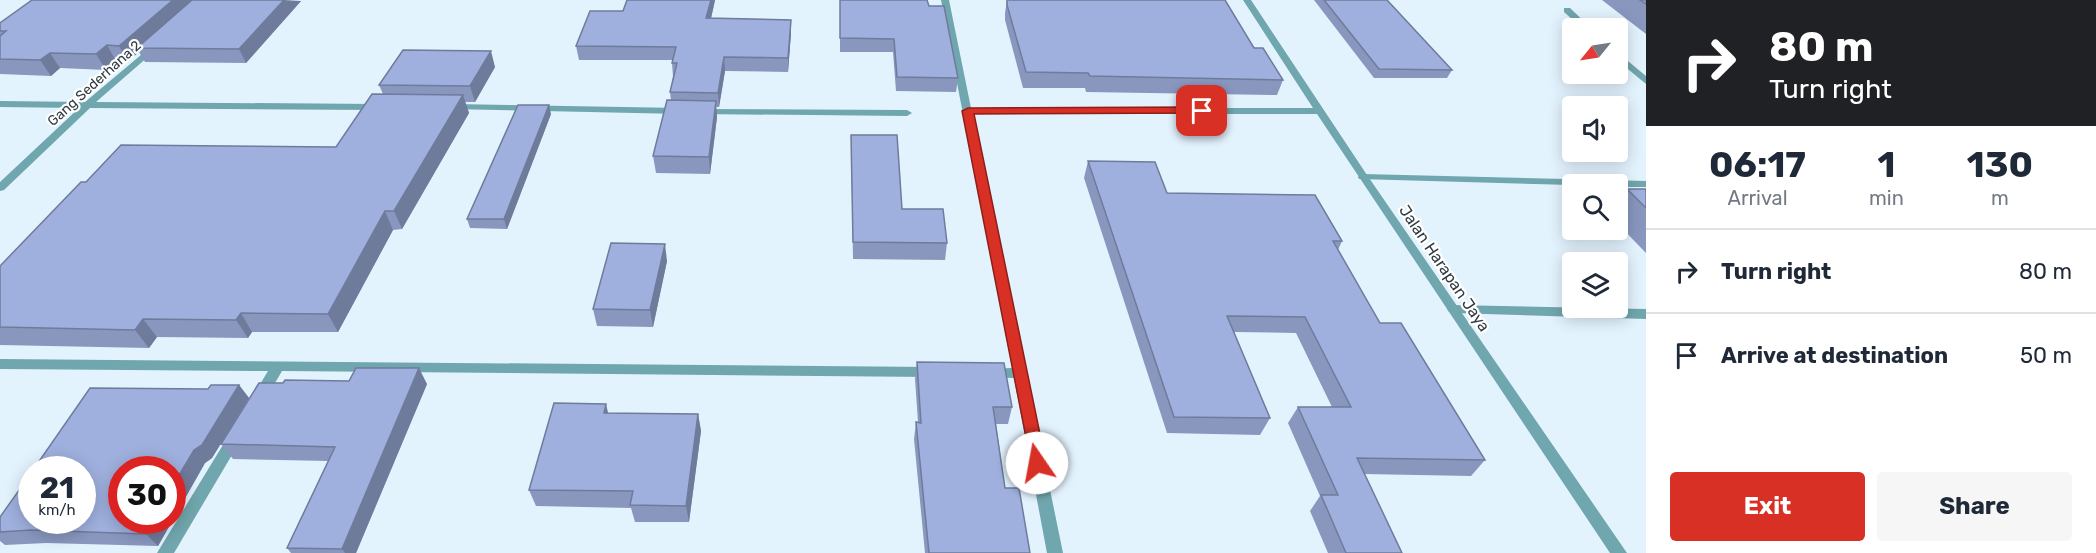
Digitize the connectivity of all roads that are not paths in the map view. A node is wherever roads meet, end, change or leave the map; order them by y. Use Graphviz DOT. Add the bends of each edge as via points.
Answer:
graph roads {
  1 [pos="945,0"];
  2 [pos="1247,0"];
  3 [pos="1567,10"];
  4 [pos="1576,18"];
  5 [pos="165,38"];
  6 [pos="1628,65"];
  7 [pos="1646,81"];
  8 [pos="0,104"];
  9 [pos="87,105"];
  10 [pos="392,107"];
  11 [pos="439,107"];
  12 [pos="968,111"];
  13 [pos="1319,111"];
  14 [pos="907,113"];
  15 [pos="1363,177"];
  16 [pos="1646,184"];
  17 [pos="0,188"];
  18 [pos="1453,309"];
  19 [pos="1646,314"];
  20 [pos="0,364"];
  21 [pos="278,366"];
  22 [pos="948,373"];
  23 [pos="971,373"];
  24 [pos="1019,373"];
  25 [pos="255,405"];
  26 [pos="243,425"];
  27 [pos="165,553"];
  28 [pos="1055,553"];
  29 [pos="1619,553"];
  1 -- 12 [label="street"];
  2 -- 13 [label="street, Jalan Harapan Jaya"];
  3 -- 4 [label="street"];
  5 -- 9 [label="street, Gang Sederhana 2"];
  6 -- 7 [label="street"];
  8 -- 9 [label="street"];
  9 -- 10 [label="street"];
  9 -- 17 [label="street, Gang Sederhana 2"];
  11 -- 14 [label="street"];
  12 -- 13 [label="street"];
  12 -- 24 [label="street"];
  13 -- 15 [label="street, Jalan Harapan Jaya"];
  15 -- 16 [label="street"];
  15 -- 18 [label="street, Jalan Harapan Jaya"];
  18 -- 19 [label="street"];
  18 -- 29 [label="street, Jalan Harapan Jaya"];
  20 -- 21 [label="street"];
  21 -- 22 [label="street"];
  21 -- 25 [label="street"];
  23 -- 24 [label="street"];
  24 -- 28 [label="street"];
  26 -- 27 [label="street"];
}
